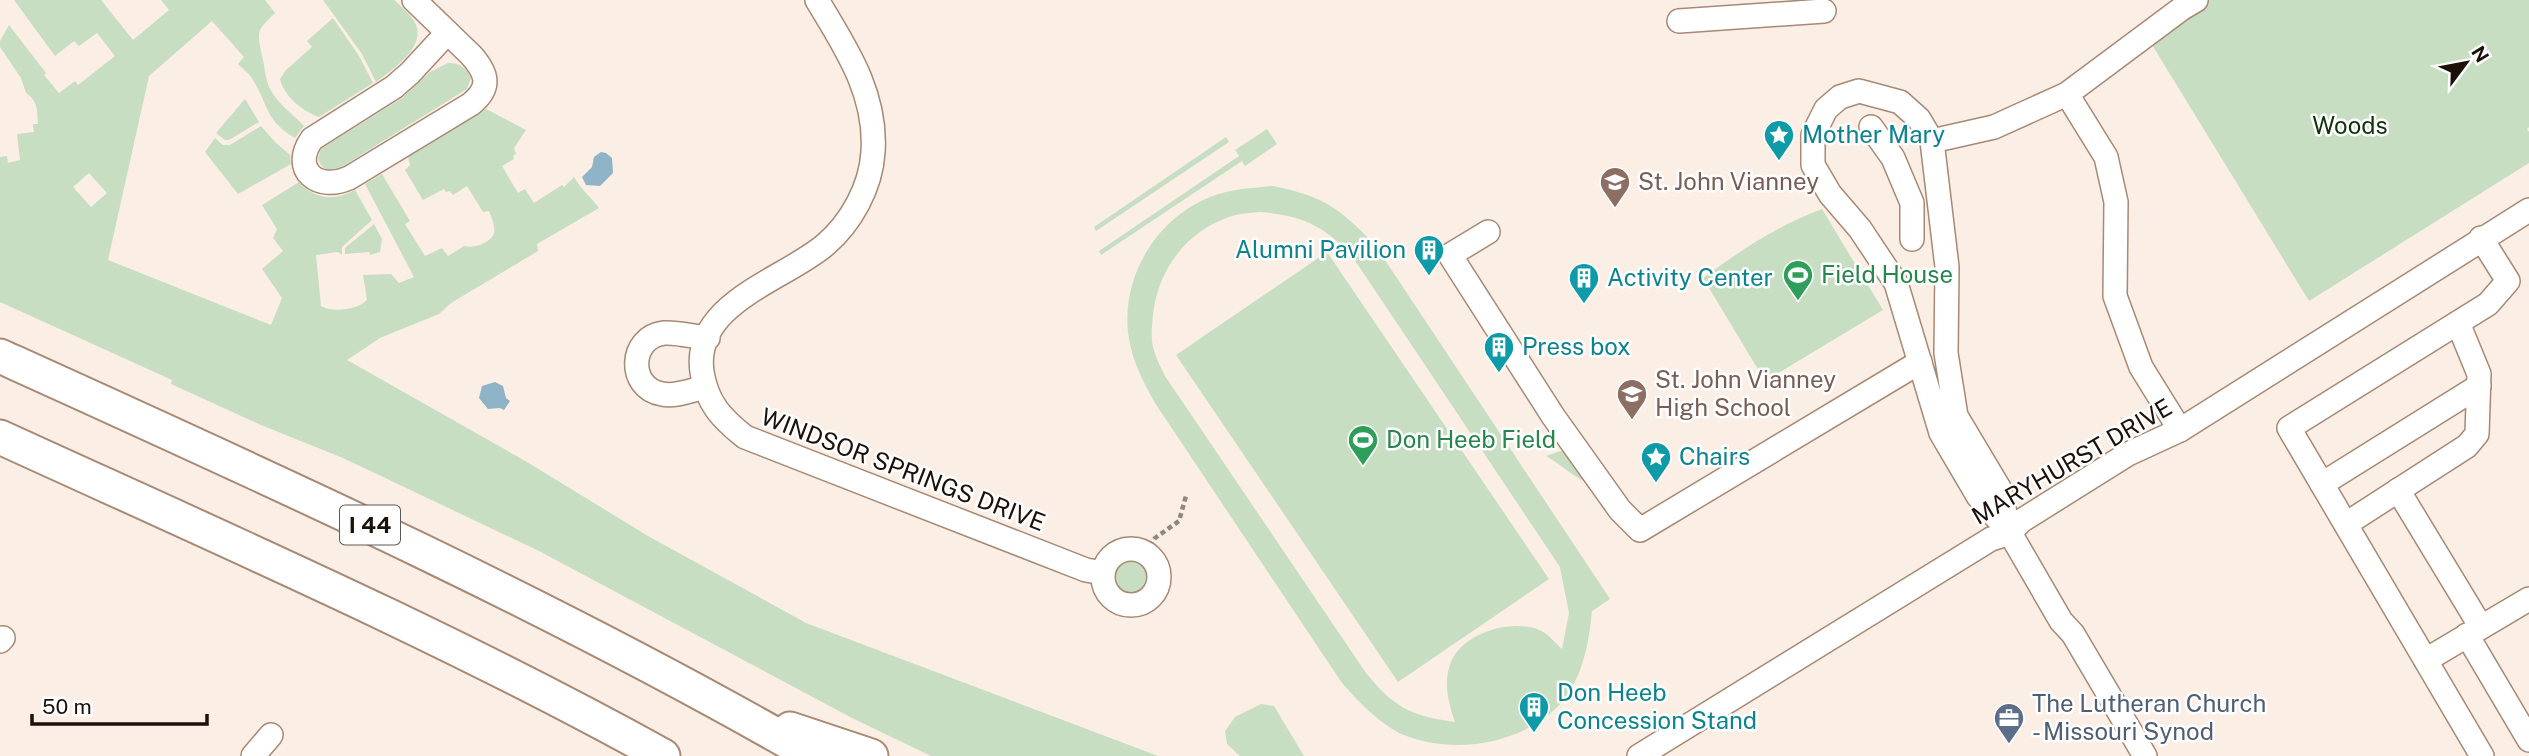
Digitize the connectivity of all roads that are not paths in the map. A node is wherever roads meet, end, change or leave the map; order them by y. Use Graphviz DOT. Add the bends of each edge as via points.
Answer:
graph roads {
  1 [pos="414,0"];
  2 [pos="817,0"];
  3 [pos="2184,3"];
  4 [pos="1824,10"];
  5 [pos="1679,21"];
  6 [pos="447,33"];
  7 [pos="2067,94"];
  8 [pos="1871,127"];
  9 [pos="1932,141"];
  10 [pos="2529,210"];
  11 [pos="1488,232"];
  12 [pos="2481,238"];
  13 [pos="1912,239"];
  14 [pos="1943,239"];
  15 [pos="1877,253"];
  16 [pos="2458,323"];
  17 [pos="708,338"];
  18 [pos="0,356"];
  19 [pos="1920,362"];
  20 [pos="2479,386"];
  21 [pos="705,387"];
  22 [pos="2180,430"];
  23 [pos="0,437"];
  24 [pos="2322,484"];
  25 [pos="2398,490"];
  26 [pos="2346,524"];
  27 [pos="2010,533"];
  28 [pos="1103,573"];
  29 [pos="2528,602"];
  30 [pos="2474,631"];
  31 [pos="2426,660"];
  32 [pos="732,709"];
  33 [pos="271,735"];
  34 [pos="2529,740"];
  35 [pos="253,756"];
  36 [pos="663,756"];
  37 [pos="813,756"];
  38 [pos="871,756"];
  39 [pos="1639,756"];
  40 [pos="2145,756"];
  41 [pos="2482,756"];
  1 -- 6 [label="street"];
  2 -- 17 [label="street, WINDSOR SPRINGS DRIVE" via="867,92 873,115 873,155 866,184 851,214 827,243 737,300 722,313"];
  3 -- 7 [label="street"];
  4 -- 5 [label="street"];
  6 -- 6 [label="street" via="483,72 480,95 338,184 314,180 304,161 312,139 394,87"];
  7 -- 9 [label="street" via="1994,127"];
  7 -- 22 [label="street" via="2106,157 2116,202 2115,296 2141,367"];
  8 -- 13 [label="street" via="1893,158 1912,203"];
  9 -- 14 [label="street"];
  9 -- 15 [label="street" via="1919,119 1900,102 1859,91 1840,97 1826,109 1813,135 1813,165"];
  10 -- 12 [label="street, MARYHURST DRIVE"];
  11 -- 19 [label="street" via="1450,255 1553,416 1620,510 1640,530"];
  12 -- 16 [label="street" via="2508,281 2488,304"];
  12 -- 22 [label="street, MARYHURST DRIVE"];
  13 -- 14 [label="street"];
  13 -- 15 [label="street" via="1892,243"];
  14 -- 27 [label="street" via="1946,353 1956,416 1999,488"];
  15 -- 19 [label="street" via="1896,283"];
  16 -- 20 [label="street" via="2479,374"];
  16 -- 24 [label="street" via="2289,428"];
  17 -- 21 [label="street, WINDSOR SPRINGS DRIVE" via="701,364"];
  17 -- 21 [label="street" via="654,335 636,358 639,379 654,392 664,395"];
  18 -- 32 [label="highway, I 44" via="456,566"];
  19 -- 27 [label="street" via="1941,433 1978,496"];
  20 -- 24 [label="street"];
  20 -- 25 [label="street" via="2477,434 2467,446"];
  21 -- 28 [label="street, WINDSOR SPRINGS DRIVE" via="717,412 745,437"];
  22 -- 27 [label="street, MARYHURST DRIVE" via="2128,454 2021,521"];
  23 -- 36 [label="highway" via="401,621"];
  24 -- 26 [label="street"];
  25 -- 26 [label="street"];
  25 -- 30 [label="street"];
  26 -- 31 [label="street"];
  27 -- 39 [label="street, MARYHURST DRIVE" via="1991,539"];
  27 -- 40 [label="street"];
  28 -- 28 [label="street" via="1105,588 1116,602 1125,605 1150,599 1159,583 1156,564 1132,549 1107,562"];
  29 -- 30 [label="street"];
  30 -- 31 [label="street"];
  30 -- 34 [label="street"];
  31 -- 41 [label="street"];
  32 -- 37 [label="highway, I 44"];
  32 -- 38 [label="highway"];
  33 -- 35 [label="street"];
}
